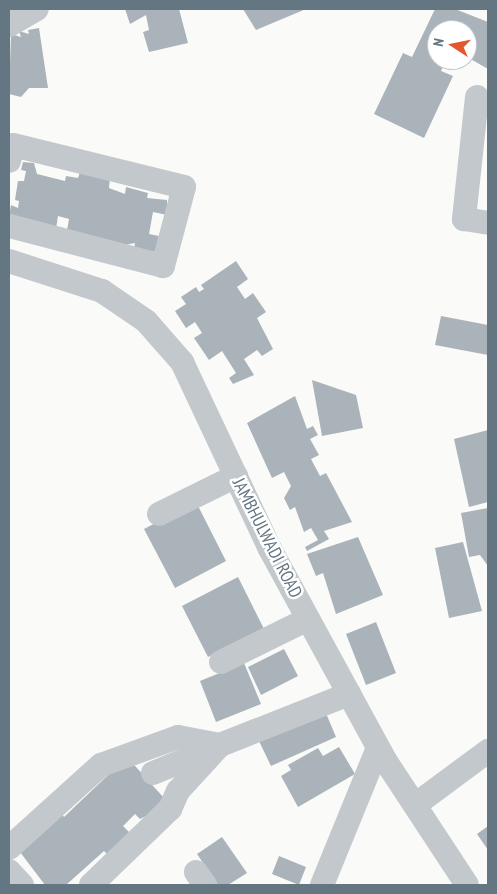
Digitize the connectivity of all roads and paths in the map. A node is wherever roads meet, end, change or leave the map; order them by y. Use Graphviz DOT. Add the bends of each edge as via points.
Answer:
graph roads {
  1 [pos="37,9"];
  2 [pos="9,25"];
  3 [pos="477,97"];
  4 [pos="9,161"];
  5 [pos="488,223"];
  6 [pos="9,226"];
  7 [pos="9,261"];
  8 [pos="236,476"];
  9 [pos="159,514"];
  10 [pos="308,619"];
  11 [pos="221,662"];
  12 [pos="349,694"];
  13 [pos="220,746"];
  14 [pos="378,748"];
  15 [pos="488,751"];
  16 [pos="153,773"];
  17 [pos="414,805"];
  18 [pos="9,848"];
  19 [pos="9,871"];
  20 [pos="22,885"];
  21 [pos="91,885"];
  22 [pos="322,885"];
  23 [pos="467,885"];
  1 -- 2 [label="street"];
  3 -- 5 [label="street" via="464,219"];
  4 -- 6 [label="street" via="13,144 184,187 163,266"];
  7 -- 8 [label="street, JAMBHULWADI ROAD" via="102,291 146,321 182,362"];
  8 -- 9 [label="street"];
  8 -- 10 [label="street, JAMBHULWADI ROAD"];
  10 -- 11 [label="street"];
  10 -- 12 [label="street, JAMBHULWADI ROAD"];
  12 -- 13 [label="street"];
  12 -- 14 [label="street, JAMBHULWADI ROAD"];
  13 -- 16 [label="street"];
  13 -- 18 [label="street" via="178,737 101,765"];
  13 -- 21 [label="street" via="178,791 170,809"];
  14 -- 17 [label="street, JAMBHULWADI ROAD"];
  14 -- 22 [label="street"];
  15 -- 17 [label="street"];
  17 -- 23 [label="street, JAMBHULWADI ROAD"];
  19 -- 20 [label="street"];
}
